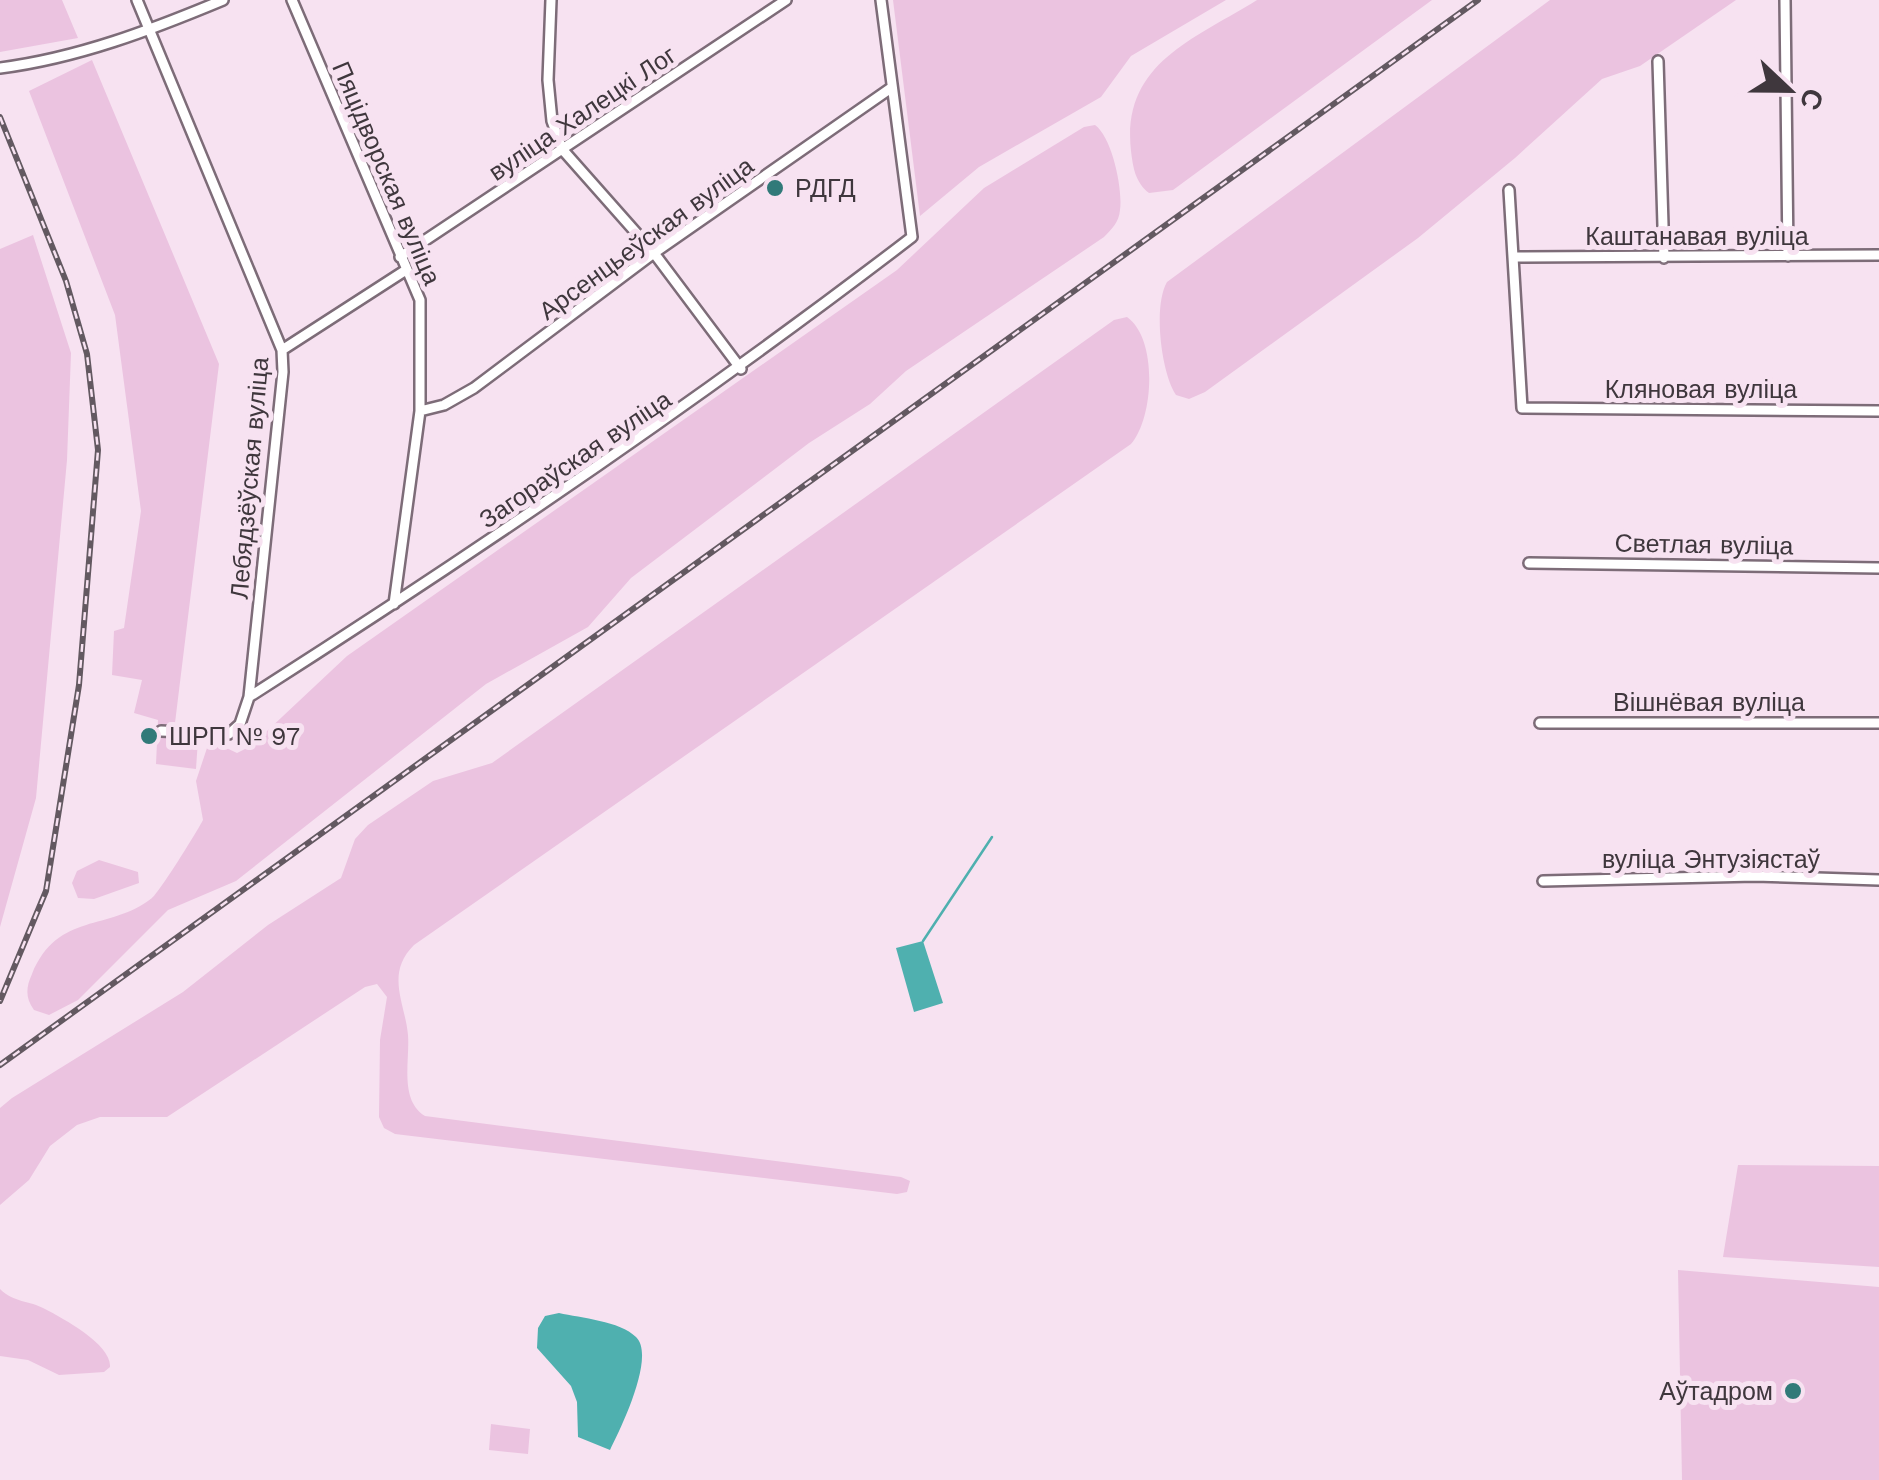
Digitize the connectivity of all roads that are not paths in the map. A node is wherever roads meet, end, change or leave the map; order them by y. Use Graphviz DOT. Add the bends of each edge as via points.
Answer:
graph roads {
  1 [pos="136,0"];
  2 [pos="223,0"];
  3 [pos="292,0"];
  4 [pos="550,0"];
  5 [pos="786,0"];
  6 [pos="881,0"];
  7 [pos="1785,0"];
  8 [pos="150,31"];
  9 [pos="1658,61"];
  10 [pos="0,68"];
  11 [pos="891,88"];
  12 [pos="562,149"];
  13 [pos="1509,190"];
  14 [pos="654,253"];
  15 [pos="1879,255"];
  16 [pos="400,256"];
  17 [pos="1515,256"];
  18 [pos="1788,256"];
  19 [pos="1664,258"];
  20 [pos="406,270"];
  21 [pos="282,350"];
  22 [pos="741,369"];
  23 [pos="420,411"];
  24 [pos="1879,411"];
  25 [pos="1529,563"];
  26 [pos="1879,568"];
  27 [pos="394,604"];
  28 [pos="249,697"];
  29 [pos="1540,724"];
  30 [pos="1879,724"];
  31 [pos="161,731"];
  32 [pos="1879,880"];
  33 [pos="1543,881"];
  1 -- 8 [label="street, Лебядзёўская вуліца"];
  2 -- 8 [label="street"];
  3 -- 16 [label="street, Пяцідворская вуліца"];
  4 -- 12 [label="street" via="548,80"];
  5 -- 12 [label="street, вуліца Халецкі Лог"];
  6 -- 11 [label="street"];
  7 -- 18 [label="street"];
  8 -- 10 [label="street"];
  8 -- 21 [label="street, Лебядзёўская вуліца"];
  9 -- 19 [label="street"];
  11 -- 14 [label="street, Арсенцьеўская вуліца"];
  11 -- 22 [label="street, Загораўская вуліца" via="912,237"];
  12 -- 14 [label="street"];
  12 -- 16 [label="street, вуліца Халецкі Лог"];
  13 -- 17 [label="street"];
  14 -- 22 [label="street"];
  14 -- 23 [label="street, Арсенцьеўская вуліца" via="474,388"];
  15 -- 18 [label="street, Каштанавая вуліца"];
  16 -- 20 [label="street, Пяцідворская вуліца"];
  17 -- 19 [label="street, Каштанавая вуліца"];
  17 -- 24 [label="street, Кляновая вуліца" via="1522,408"];
  18 -- 19 [label="street, Каштанавая вуліца"];
  20 -- 21 [label="street"];
  20 -- 23 [label="street, Пяцідворская вуліца" via="420,300"];
  21 -- 28 [label="street, Лебядзёўская вуліца"];
  22 -- 27 [label="street, Загораўская вуліца"];
  23 -- 27 [label="street, Пяцідворская вуліца"];
  25 -- 26 [label="street, Светлая вуліца"];
  27 -- 28 [label="street, Загораўская вуліца"];
  28 -- 31 [label="street, Лебядзёўская вуліца" via="229,734"];
  29 -- 30 [label="street, Вішнёвая вуліца"];
  32 -- 33 [label="street, вуліца Энтузіястаў"];
}
